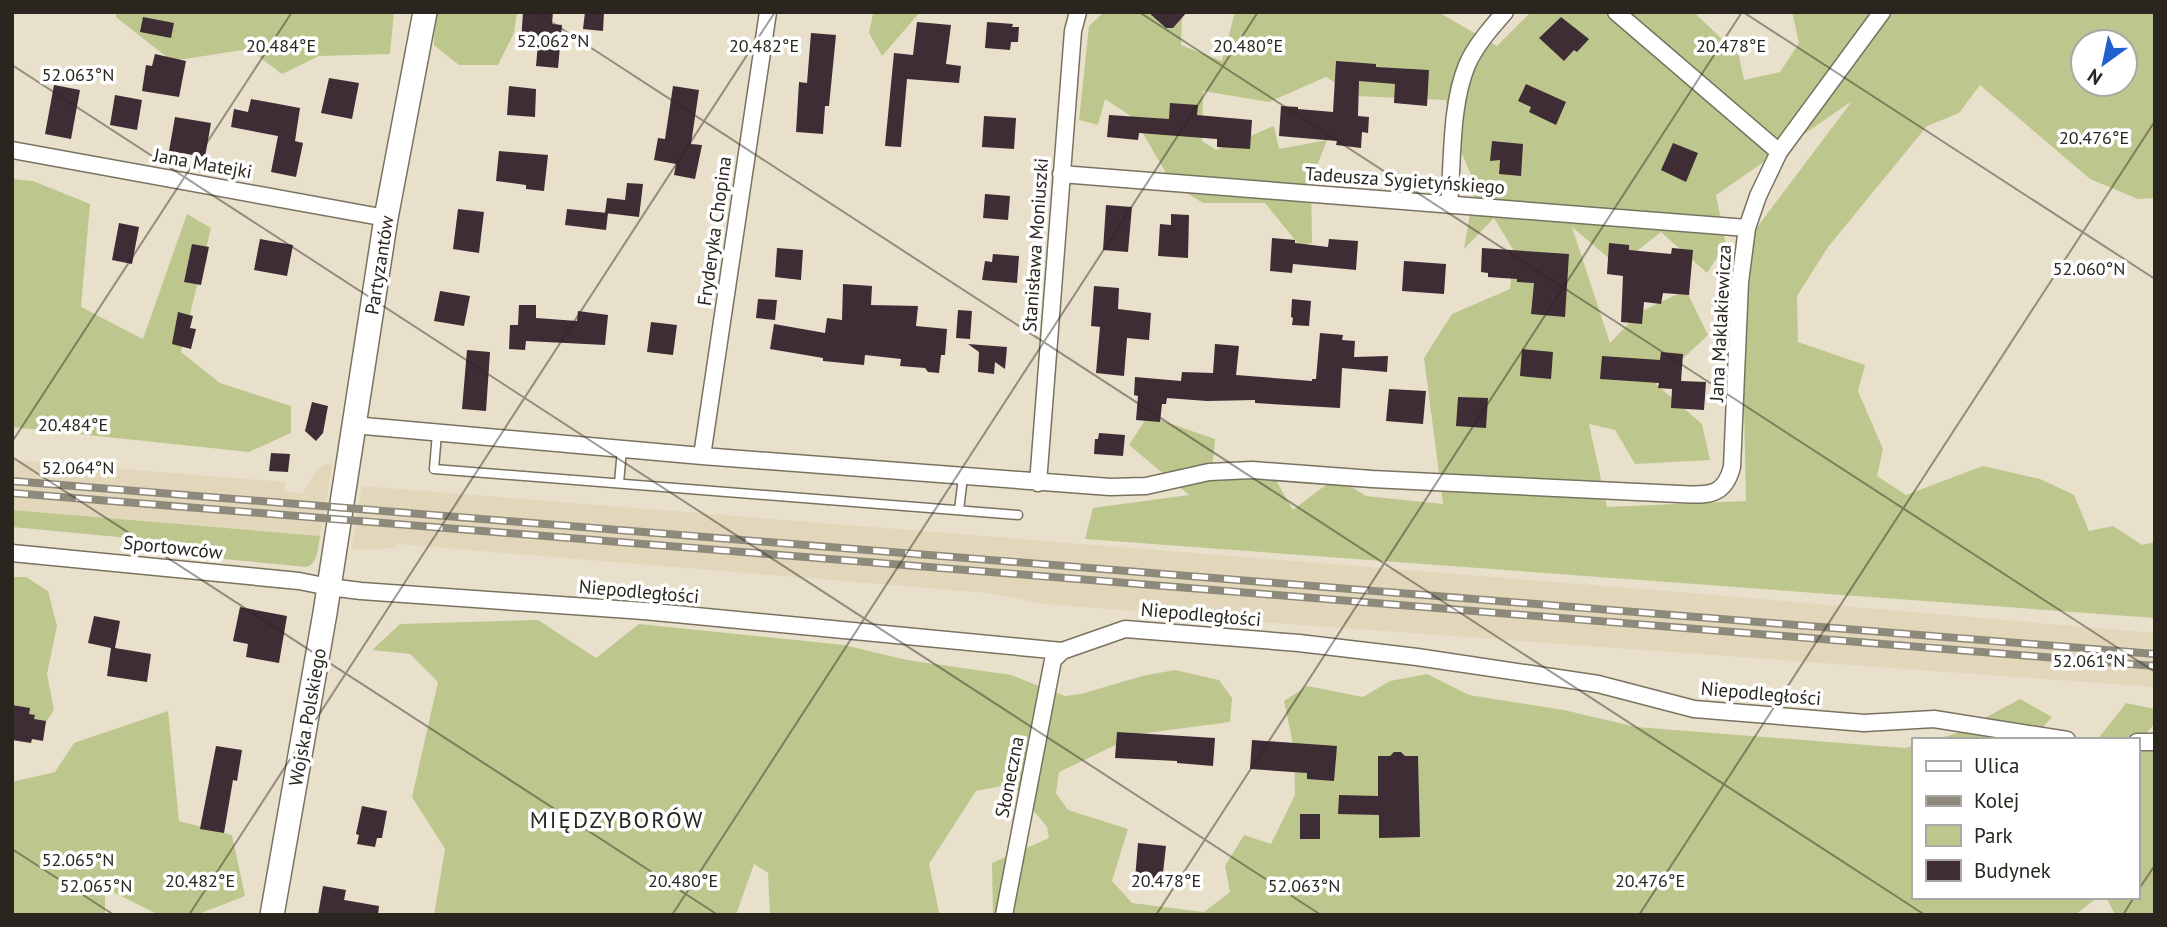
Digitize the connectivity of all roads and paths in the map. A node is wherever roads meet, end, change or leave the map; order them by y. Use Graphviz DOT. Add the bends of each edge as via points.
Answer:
graph roads {
  1 [pos="425,12"];
  2 [pos="768,12"];
  3 [pos="1077,12"];
  4 [pos="1505,12"];
  5 [pos="1616,12"];
  6 [pos="1882,12"];
  7 [pos="12,150"];
  8 [pos="1779,152"];
  9 [pos="1061,174"];
  10 [pos="1449,205"];
  11 [pos="386,218"];
  12 [pos="1747,228"];
  13 [pos="353,425"];
  14 [pos="437,433"];
  15 [pos="622,449"];
  16 [pos="702,456"];
  17 [pos="963,477"];
  18 [pos="1038,482"];
  19 [pos="619,484"];
  20 [pos="959,510"];
  21 [pos="1018,515"];
  22 [pos="340,519"];
  23 [pos="12,553"];
  24 [pos="329,587"];
  25 [pos="1062,651"];
  26 [pos="2054,738"];
  27 [pos="272,915"];
  28 [pos="1004,915"];
  1 -- 11 [label="street, Partyzantów"];
  2 -- 16 [label="street, Fryderyka Chopina"];
  3 -- 9 [label="street, Stanisława Moniuszki"];
  4 -- 10 [label="street" via="1468,64 1457,98"];
  5 -- 8 [label="street"];
  6 -- 8 [label="street, Jana Maklakiewicza"];
  7 -- 11 [label="street, Jana Matejki"];
  8 -- 12 [label="street, Jana Maklakiewicza"];
  9 -- 10 [label="street, Tadeusza Sygietyńskiego"];
  9 -- 18 [label="street, Stanisława Moniuszki"];
  10 -- 12 [label="street, Tadeusza Sygietyńskiego"];
  11 -- 13 [label="street, Partyzantów"];
  12 -- 18 [label="street, Jana Maklakiewicza" via="1740,282 1732,467 1729,479 1716,492 1704,495 1252,470 1209,472 1132,488"];
  13 -- 14 [label="street"];
  13 -- 22 [label="street, Partyzantów"];
  14 -- 15 [label="street"];
  14 -- 19 [label="lane" via="434,469"];
  15 -- 16 [label="street"];
  15 -- 19 [label="lane"];
  16 -- 17 [label="street"];
  17 -- 18 [label="street"];
  17 -- 20 [label="lane"];
  19 -- 20 [label="lane"];
  20 -- 21 [label="lane"];
  22 -- 24 [label="street, Wojska Polskiego"];
  23 -- 24 [label="street, Sportowców" via="299,580"];
  24 -- 25 [label="street, Niepodległości"];
  24 -- 27 [label="street, Wojska Polskiego"];
  25 -- 26 [label="street, Niepodległości" via="1125,629 1298,643 1598,684 1694,709 1864,723 1934,719"];
  25 -- 28 [label="street, Słoneczna" via="1053,660"];
}
